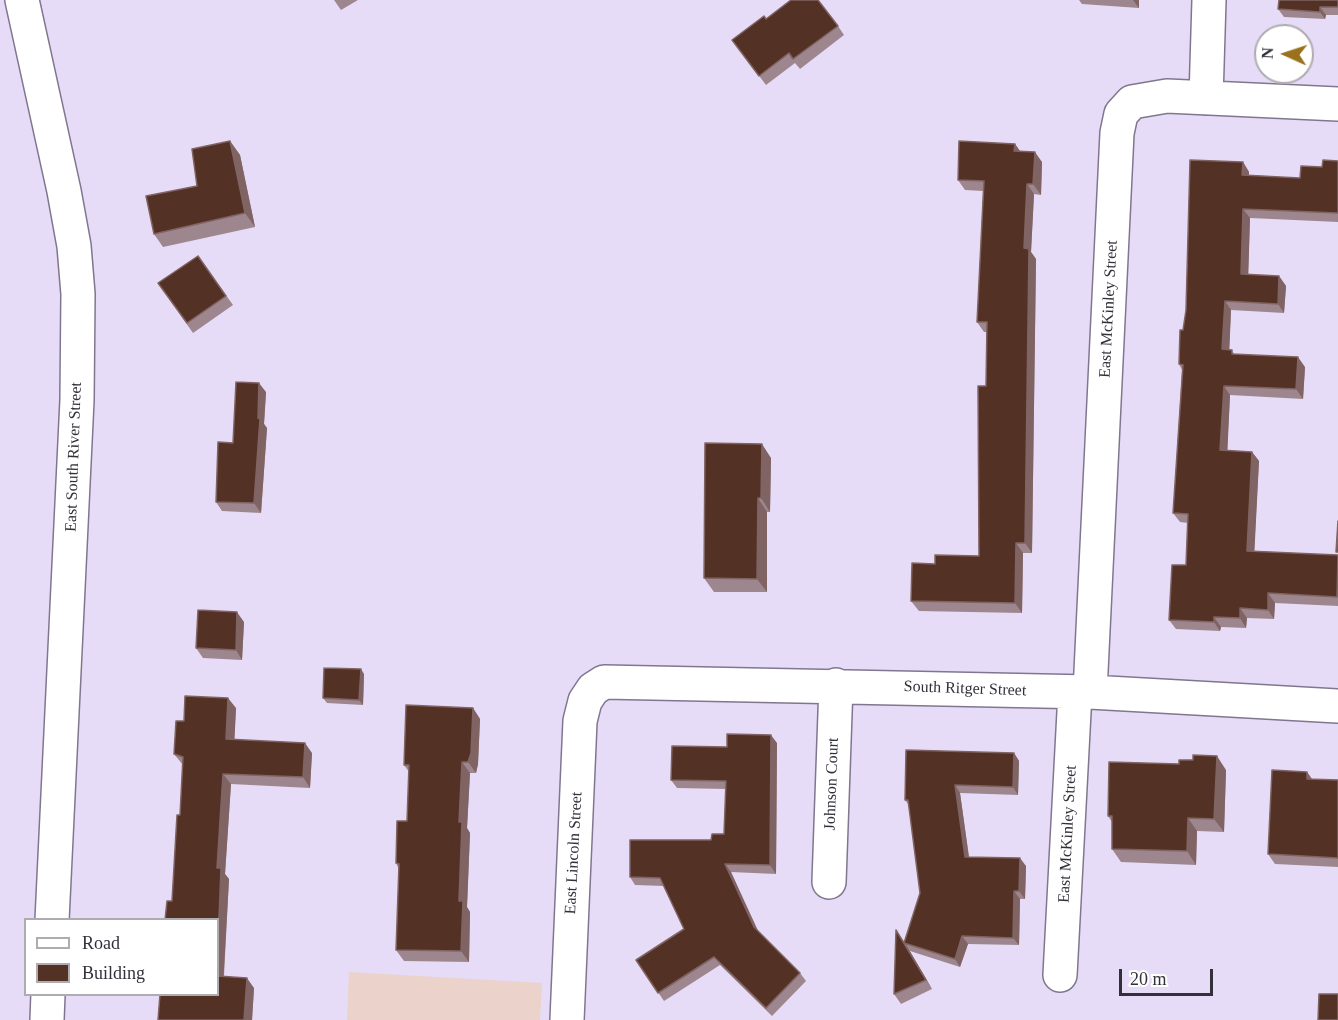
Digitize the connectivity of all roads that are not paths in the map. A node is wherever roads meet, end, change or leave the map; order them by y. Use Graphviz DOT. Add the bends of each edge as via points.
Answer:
graph roads {
  1 [pos="22,0"];
  2 [pos="1209,0"];
  3 [pos="1206,98"];
  4 [pos="1338,104"];
  5 [pos="836,685"];
  6 [pos="592,689"];
  7 [pos="1082,692"];
  8 [pos="1338,706"];
  9 [pos="829,882"];
  10 [pos="52,918"];
  11 [pos="1060,975"];
  12 [pos="48,996"];
  13 [pos="47,1020"];
  14 [pos="567,1020"];
  1 -- 10 [label="street, East South River Street" via="64,190 78,294 77,411"];
  2 -- 3 [label="street"];
  3 -- 4 [label="street, East McKinley Street"];
  3 -- 7 [label="street, East McKinley Street" via="1167,96 1132,102 1121,114 1117,133"];
  5 -- 6 [label="street, South Ritger Street" via="604,682"];
  5 -- 7 [label="street, South Ritger Street"];
  5 -- 9 [label="street, Johnson Court"];
  6 -- 14 [label="street, East Lincoln Street" via="580,721"];
  7 -- 8 [label="street, South Ritger Street"];
  7 -- 11 [label="street, East McKinley Street"];
  12 -- 13 [label="street"];
}
